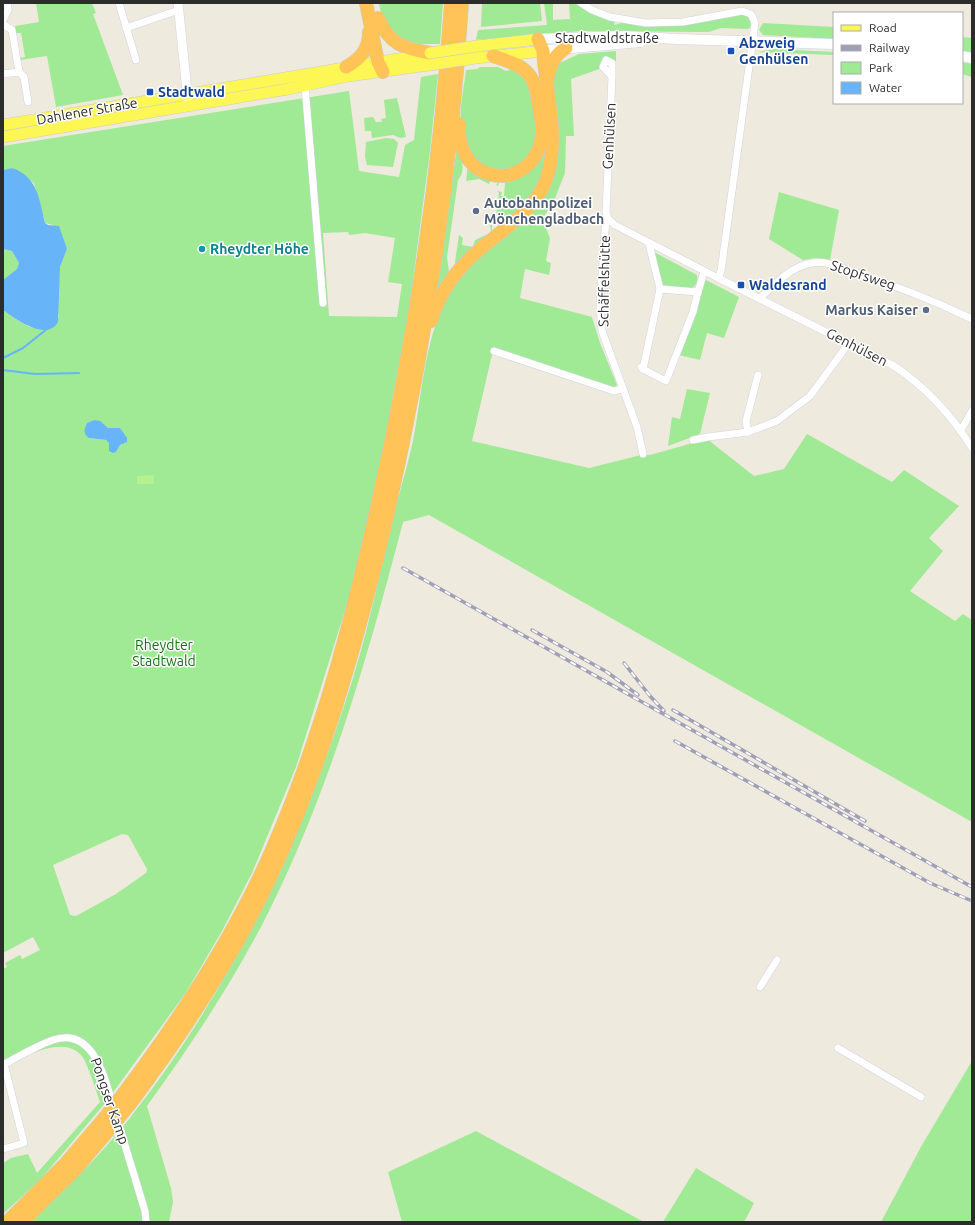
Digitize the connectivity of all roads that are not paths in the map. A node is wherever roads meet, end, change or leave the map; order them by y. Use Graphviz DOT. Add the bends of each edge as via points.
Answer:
graph roads {
  1 [pos="7,3"];
  2 [pos="119,3"];
  3 [pos="366,3"];
  4 [pos="375,3"];
  5 [pos="450,3"];
  6 [pos="462,3"];
  7 [pos="581,3"];
  8 [pos="178,7"];
  9 [pos="374,19"];
  10 [pos="3,20"];
  11 [pos="3,24"];
  12 [pos="126,28"];
  13 [pos="538,38"];
  14 [pos="677,39"];
  15 [pos="752,41"];
  16 [pos="833,44"];
  17 [pos="566,48"];
  18 [pos="539,51"];
  19 [pos="493,56"];
  20 [pos="430,59"];
  21 [pos="136,60"];
  22 [pos="382,65"];
  23 [pos="346,68"];
  24 [pos="19,72"];
  25 [pos="458,72"];
  26 [pos="3,74"];
  27 [pos="612,77"];
  28 [pos="305,86"];
  29 [pos="548,99"];
  30 [pos="188,100"];
  31 [pos="28,102"];
  32 [pos="541,119"];
  33 [pos="3,125"];
  34 [pos="3,137"];
  35 [pos="608,219"];
  36 [pos="649,244"];
  37 [pos="704,272"];
  38 [pos="718,278"];
  39 [pos="660,288"];
  40 [pos="698,292"];
  41 [pos="760,298"];
  42 [pos="323,303"];
  43 [pos="972,319"];
  44 [pos="849,343"];
  45 [pos="494,351"];
  46 [pos="758,375"];
  47 [pos="415,377"];
  48 [pos="622,389"];
  49 [pos="972,411"];
  50 [pos="961,430"];
  51 [pos="748,432"];
  52 [pos="693,440"];
  53 [pos="972,448"];
  54 [pos="643,454"];
  55 [pos="777,960"];
  56 [pos="760,987"];
  57 [pos="838,1048"];
  58 [pos="4,1065"];
  59 [pos="921,1097"];
  60 [pos="127,1098"];
  61 [pos="3,1149"];
  62 [pos="7,1222"];
  63 [pos="22,1222"];
  64 [pos="146,1222"];
  1 -- 10 [label="street" via="8,10"];
  2 -- 12 [label="street"];
  3 -- 9 [label="highway"];
  4 -- 9 [label="highway"];
  5 -- 60 [label="highway" via="430,224 405,374 369,543 339,659 320,723 273,847 233,928"];
  6 -- 25 [label="highway"];
  7 -- 15 [label="street, Stadtwaldstraße" via="610,17 651,23 684,22 744,11 751,14 755,23"];
  8 -- 12 [label="street"];
  8 -- 30 [label="street"];
  9 -- 20 [label="highway" via="394,42"];
  9 -- 22 [label="highway"];
  9 -- 23 [label="highway" via="365,51"];
  11 -- 24 [label="street" via="12,30"];
  12 -- 21 [label="street"];
  13 -- 14 [label="main road, Stadtwaldstraße" via="604,36"];
  13 -- 18 [label="highway"];
  13 -- 20 [label="main road, bridge" via="477,46"];
  14 -- 15 [label="main road, Stadtwaldstraße"];
  14 -- 17 [label="main road, Stadtwaldstraße"];
  15 -- 16 [label="main road, Stadtwaldstraße"];
  15 -- 38 [label="street"];
  17 -- 18 [label="main road, Stadtwaldstraße"];
  17 -- 29 [label="highway" via="556,56 550,67"];
  18 -- 19 [label="main road"];
  18 -- 29 [label="highway"];
  18 -- 32 [label="highway"];
  19 -- 20 [label="main road, bridge"];
  19 -- 32 [label="highway" via="517,64 530,74 535,85"];
  20 -- 22 [label="main road"];
  22 -- 23 [label="main road, Dahlener Straße"];
  22 -- 28 [label="main road, Dahlener Straße"];
  23 -- 30 [label="main road, Dahlener Straße" via="289,77"];
  24 -- 26 [label="street"];
  24 -- 31 [label="street" via="24,77"];
  25 -- 32 [label="highway" via="460,147 468,161 483,172 501,176 516,172 527,165 535,156 540,143"];
  25 -- 47 [label="highway" via="435,266"];
  27 -- 35 [label="street, Genhülsen" via="606,212"];
  28 -- 30 [label="main road, Dahlener Straße"];
  28 -- 42 [label="street"];
  29 -- 47 [label="highway" via="551,156 544,186 523,213 469,258 448,285 433,314"];
  30 -- 33 [label="main road, Dahlener Straße"];
  30 -- 34 [label="main road, Dahlener Straße"];
  35 -- 36 [label="street, Genhülsen"];
  35 -- 48 [label="street, Schäffelshütte" via="605,231 602,332"];
  36 -- 37 [label="street, Genhülsen"];
  36 -- 39 [label="street"];
  37 -- 38 [label="street, Genhülsen"];
  37 -- 40 [label="street"];
  38 -- 41 [label="street, Genhülsen"];
  39 -- 40 [label="street"];
  39 -- 40 [label="street" via="642,368 666,381 694,312"];
  41 -- 43 [label="street, Stopfsweg" via="791,272 806,264 821,262 892,284"];
  41 -- 44 [label="street, Genhülsen"];
  44 -- 50 [label="street, Genhülsen" via="882,359 911,378 937,400"];
  44 -- 51 [label="street" via="810,396 777,420"];
  45 -- 48 [label="street" via="614,391"];
  46 -- 51 [label="street" via="746,420"];
  47 -- 60 [label="highway" via="374,572 341,689 302,806 252,914 226,962 172,1047"];
  48 -- 54 [label="street, Schäffelshütte" via="637,427"];
  49 -- 50 [label="street"];
  50 -- 53 [label="street, Genhülsen"];
  51 -- 52 [label="street"];
  55 -- 56 [label="street"];
  57 -- 59 [label="street"];
  58 -- 61 [label="street, Pongser Kamp" via="24,1143"];
  58 -- 64 [label="street, Pongser Kamp" via="54,1040 75,1040 92,1051 110,1096 145,1211"];
  60 -- 62 [label="highway, bridge"];
  60 -- 63 [label="highway, bridge" via="103,1137 75,1170"];
}
